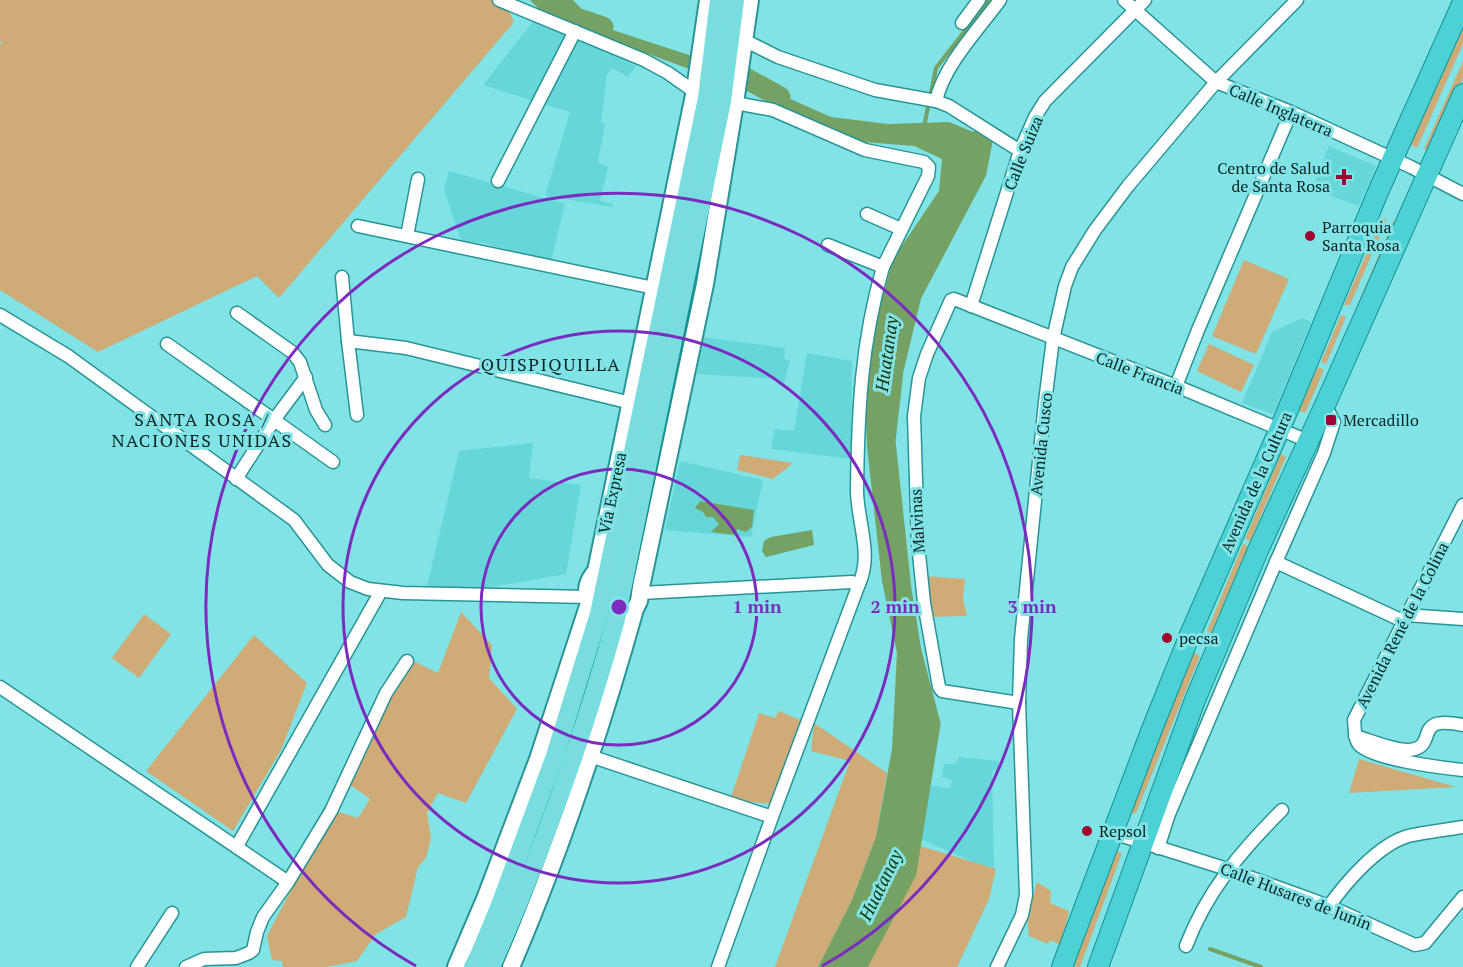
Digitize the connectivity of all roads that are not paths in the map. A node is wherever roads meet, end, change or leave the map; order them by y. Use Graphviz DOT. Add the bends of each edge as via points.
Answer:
graph roads {
  1 [pos="500,0"];
  2 [pos="708,0"];
  3 [pos="719,0"];
  4 [pos="735,0"];
  5 [pos="750,0"];
  6 [pos="979,0"];
  7 [pos="999,0"];
  8 [pos="1124,0"];
  9 [pos="1145,0"];
  10 [pos="1297,0"];
  11 [pos="1463,2"];
  12 [pos="1135,10"];
  13 [pos="962,23"];
  14 [pos="575,31"];
  15 [pos="728,36"];
  16 [pos="1216,82"];
  17 [pos="1463,94"];
  18 [pos="715,97"];
  19 [pos="936,101"];
  20 [pos="1291,112"];
  21 [pos="1020,151"];
  22 [pos="1393,159"];
  23 [pos="1427,174"];
  24 [pos="418,178"];
  25 [pos="498,181"];
  26 [pos="1463,194"];
  27 [pos="867,214"];
  28 [pos="358,226"];
  29 [pos="901,229"];
  30 [pos="407,236"];
  31 [pos="828,245"];
  32 [pos="883,267"];
  33 [pos="342,277"];
  34 [pos="654,288"];
  35 [pos="971,306"];
  36 [pos="237,313"];
  37 [pos="0,315"];
  38 [pos="1053,339"];
  39 [pos="348,341"];
  40 [pos="167,344"];
  41 [pos="306,377"];
  42 [pos="1176,386"];
  43 [pos="631,403"];
  44 [pos="1325,405"];
  45 [pos="357,415"];
  46 [pos="274,420"];
  47 [pos="325,425"];
  48 [pos="1280,429"];
  49 [pos="1308,441"];
  50 [pos="333,462"];
  51 [pos="237,479"];
  52 [pos="1463,505"];
  53 [pos="1276,562"];
  54 [pos="612,568"];
  55 [pos="859,584"];
  56 [pos="381,591"];
  57 [pos="639,596"];
  58 [pos="598,608"];
  59 [pos="1405,618"];
  60 [pos="1463,619"];
  61 [pos="1189,637"];
  62 [pos="1216,650"];
  63 [pos="407,661"];
  64 [pos="0,687"];
  65 [pos="1019,703"];
  66 [pos="1463,725"];
  67 [pos="1358,741"];
  68 [pos="590,756"];
  69 [pos="1463,770"];
  70 [pos="1282,810"];
  71 [pos="772,817"];
  72 [pos="1463,827"];
  73 [pos="1113,833"];
  74 [pos="1150,845"];
  75 [pos="237,846"];
  76 [pos="1227,869"];
  77 [pos="288,882"];
  78 [pos="1463,897"];
  79 [pos="1329,906"];
  80 [pos="172,913"];
  81 [pos="1186,946"];
  82 [pos="137,967"];
  83 [pos="186,967"];
  84 [pos="456,967"];
  85 [pos="472,967"];
  86 [pos="491,967"];
  87 [pos="511,967"];
  88 [pos="718,967"];
  89 [pos="997,967"];
  90 [pos="1062,967"];
  91 [pos="1098,967"];
  1 -- 14 [label="street"];
  2 -- 15 [label="main road, Vía Expresa"];
  3 -- 15 [label="main road, Vía Expresa"];
  4 -- 15 [label="main road, Vía Expresa"];
  5 -- 15 [label="main road, Vía Expresa"];
  6 -- 13 [label="street"];
  7 -- 19 [label="street" via="949,69"];
  8 -- 12 [label="street, Calle Inglaterra"];
  9 -- 12 [label="street, Calle Suiza"];
  10 -- 16 [label="street, Avenida Cusco"];
  11 -- 22 [label="highway, Avenida de la Cultura"];
  12 -- 16 [label="street, Calle Inglaterra"];
  12 -- 21 [label="street, Calle Suiza" via="1046,101"];
  14 -- 18 [label="street" via="644,60"];
  14 -- 25 [label="street"];
  15 -- 18 [label="main road, Vía Expresa"];
  15 -- 18 [label="main road, Vía Expresa"];
  15 -- 19 [label="street" via="875,90"];
  16 -- 20 [label="street, Calle Inglaterra"];
  16 -- 38 [label="street, Avenida Cusco" via="1095,230 1068,277"];
  17 -- 23 [label="highway, Avenida de la Cultura"];
  18 -- 29 [label="street" via="772,110 865,150 924,162 929,166 928,176"];
  18 -- 34 [label="main road, Vía Expresa"];
  18 -- 54 [label="main road, Vía Expresa"];
  18 -- 57 [label="main road, Vía Expresa" via="705,284"];
  19 -- 21 [label="street"];
  20 -- 22 [label="street, Calle Inglaterra"];
  20 -- 42 [label="street"];
  21 -- 35 [label="street, Calle Suiza"];
  22 -- 23 [label="street, Calle Inglaterra"];
  22 -- 48 [label="highway, Avenida de la Cultura"];
  23 -- 26 [label="street, Calle Inglaterra"];
  23 -- 44 [label="highway, Avenida de la Cultura"];
  24 -- 30 [label="street"];
  27 -- 29 [label="street"];
  28 -- 30 [label="street"];
  29 -- 32 [label="street"];
  30 -- 34 [label="street"];
  31 -- 32 [label="street"];
  32 -- 55 [label="street" via="862,365 858,408 857,494 866,564"];
  33 -- 39 [label="street"];
  34 -- 43 [label="main road, Vía Expresa"];
  35 -- 38 [label="street, Calle Francia"];
  35 -- 65 [label="street, Malvinas" via="954,299 949,302 927,354 916,395 916,496 924,603 942,691"];
  36 -- 41 [label="street" via="292,352"];
  37 -- 51 [label="street" via="68,356"];
  38 -- 42 [label="street, Calle Francia"];
  38 -- 65 [label="street, Avenida Cusco" via="1022,628"];
  39 -- 43 [label="street" via="406,348"];
  39 -- 45 [label="street"];
  40 -- 46 [label="street"];
  41 -- 46 [label="street"];
  41 -- 47 [label="street"];
  42 -- 48 [label="street, Calle Francia"];
  43 -- 54 [label="main road, Vía Expresa"];
  44 -- 49 [label="highway, Avenida de la Cultura"];
  44 -- 53 [label="street" via="1334,422 1330,435"];
  46 -- 50 [label="street"];
  46 -- 51 [label="street"];
  48 -- 49 [label="street, Calle Francia"];
  48 -- 61 [label="highway, Avenida de la Cultura"];
  49 -- 62 [label="highway, Avenida de la Cultura"];
  51 -- 56 [label="street" via="294,520 317,553 341,575 368,590"];
  52 -- 59 [label="street, Avenida René de la Colina"];
  53 -- 59 [label="street"];
  53 -- 74 [label="street" via="1169,814"];
  54 -- 57 [label="main road" via="634,573"];
  54 -- 58 [label="main road, Vía Expresa"];
  55 -- 57 [label="street"];
  55 -- 71 [label="street"];
  56 -- 58 [label="street"];
  56 -- 75 [label="street"];
  57 -- 58 [label="main road" via="627,615"];
  57 -- 68 [label="main road, Vía Expresa"];
  58 -- 84 [label="main road, Vía Expresa"];
  58 -- 85 [label="main road, Vía Expresa" via="555,756 500,906"];
  58 -- 86 [label="main road, Vía Expresa" via="600,675"];
  59 -- 60 [label="street"];
  59 -- 67 [label="street, Avenida René de la Colina" via="1354,720"];
  61 -- 62 [label="highway"];
  61 -- 73 [label="highway, Avenida de la Cultura"];
  62 -- 74 [label="highway, Avenida de la Cultura" via="1195,700"];
  63 -- 77 [label="street" via="386,693 332,810"];
  64 -- 75 [label="street"];
  65 -- 89 [label="street, Avenida Cusco" via="1026,895 1022,915"];
  66 -- 67 [label="street" via="1434,724 1421,746 1414,750"];
  67 -- 69 [label="street" via="1378,754"];
  68 -- 71 [label="street"];
  68 -- 87 [label="main road, Vía Expresa"];
  70 -- 76 [label="street"];
  71 -- 88 [label="street"];
  72 -- 79 [label="street" via="1393,843 1375,855"];
  73 -- 74 [label="street, Calle Husares de Junín"];
  73 -- 90 [label="highway, Avenida de la Cultura"];
  74 -- 76 [label="street, Calle Husares de Junín"];
  74 -- 91 [label="highway, Avenida de la Cultura"];
  75 -- 77 [label="street"];
  76 -- 79 [label="street, Calle Husares de Junín"];
  76 -- 81 [label="street" via="1195,921"];
  77 -- 83 [label="street" via="263,917 253,950 242,957 204,959"];
  78 -- 79 [label="street, Calle Husares de Junín" via="1425,943 1415,945"];
  80 -- 82 [label="street"];
}
